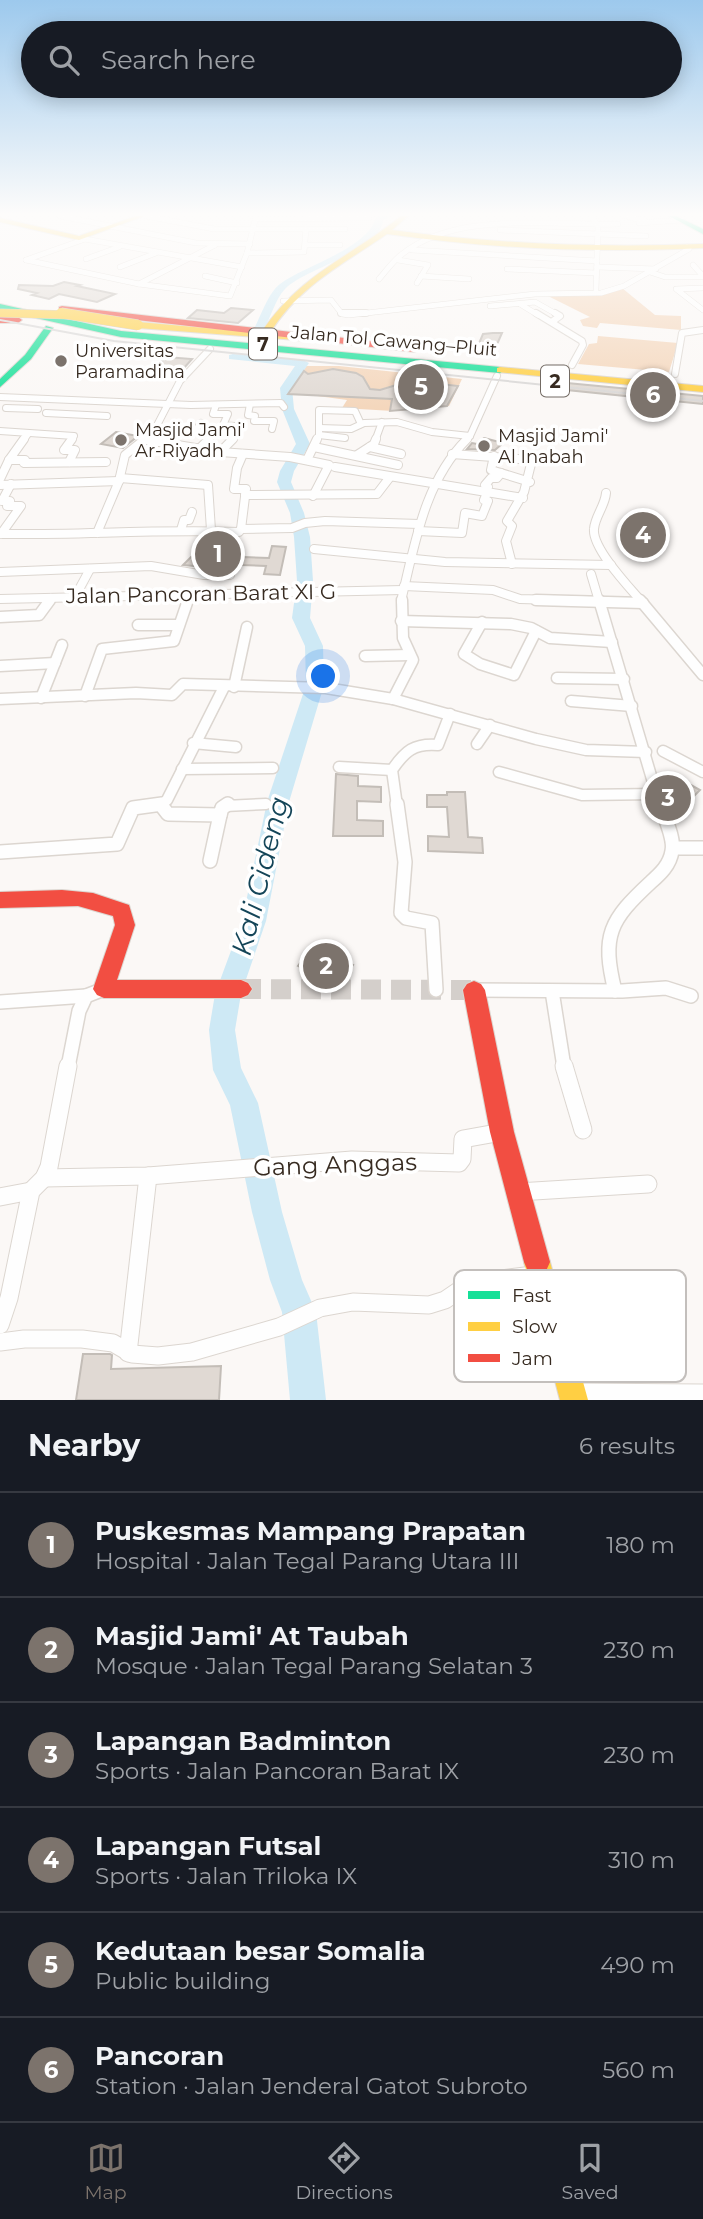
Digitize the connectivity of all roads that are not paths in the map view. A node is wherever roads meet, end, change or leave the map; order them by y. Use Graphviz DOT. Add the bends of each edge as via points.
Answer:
graph roads {
  1 [pos="126,281"];
  2 [pos="144,281"];
  3 [pos="229,281"];
  4 [pos="308,281"];
  5 [pos="596,281"];
  6 [pos="632,281"];
  7 [pos="237,283"];
  8 [pos="139,284"];
  9 [pos="703,288"];
  10 [pos="596,290"];
  11 [pos="0,295"];
  12 [pos="284,301"];
  13 [pos="520,304"];
  14 [pos="490,306"];
  15 [pos="703,310"];
  16 [pos="0,311"];
  17 [pos="553,321"];
  18 [pos="140,325"];
  19 [pos="50,328"];
  20 [pos="703,330"];
  21 [pos="272,338"];
  22 [pos="306,339"];
  23 [pos="210,349"];
  24 [pos="572,365"];
  25 [pos="529,367"];
  26 [pos="675,374"];
  27 [pos="497,376"];
  28 [pos="703,377"];
  29 [pos="703,383"];
  30 [pos="0,384"];
  31 [pos="703,389"];
  32 [pos="703,396"];
  33 [pos="0,397"];
  34 [pos="46,399"];
  35 [pos="168,404"];
  36 [pos="250,404"];
  37 [pos="216,405"];
  38 [pos="284,407"];
  39 [pos="6,408"];
  40 [pos="42,414"];
  41 [pos="69,414"];
  42 [pos="382,422"];
  43 [pos="201,423"];
  44 [pos="361,424"];
  45 [pos="234,426"];
  46 [pos="272,429"];
  47 [pos="0,430"];
  48 [pos="320,431"];
  49 [pos="28,434"];
  50 [pos="470,436"];
  51 [pos="235,437"];
  52 [pos="345,438"];
  53 [pos="147,440"];
  54 [pos="314,447"];
  55 [pos="370,447"];
  56 [pos="199,449"];
  57 [pos="220,452"];
  58 [pos="452,453"];
  59 [pos="243,454"];
  60 [pos="401,454"];
  61 [pos="357,455"];
  62 [pos="494,456"];
  63 [pos="305,459"];
  64 [pos="9,460"];
  65 [pos="69,462"];
  66 [pos="106,462"];
  67 [pos="398,464"];
  68 [pos="332,466"];
  69 [pos="502,473"];
  70 [pos="390,477"];
  71 [pos="0,479"];
  72 [pos="120,479"];
  73 [pos="530,482"];
  74 [pos="11,484"];
  75 [pos="0,485"];
  76 [pos="436,486"];
  77 [pos="486,493"];
  78 [pos="606,493"];
  79 [pos="245,495"];
  80 [pos="313,496"];
  81 [pos="523,498"];
  82 [pos="191,512"];
  83 [pos="418,527"];
  84 [pos="241,528"];
  85 [pos="181,530"];
  86 [pos="211,530"];
  87 [pos="97,533"];
  88 [pos="1,534"];
  89 [pos="314,549"];
  90 [pos="411,559"];
  91 [pos="512,564"];
  92 [pos="611,565"];
  93 [pos="90,569"];
  94 [pos="0,572"];
  95 [pos="591,574"];
  96 [pos="204,575"];
  97 [pos="230,575"];
  98 [pos="403,588"];
  99 [pos="193,595"];
  100 [pos="75,597"];
  101 [pos="51,598"];
  102 [pos="0,599"];
  103 [pos="600,602"];
  104 [pos="643,603"];
  105 [pos="3,617"];
  106 [pos="401,621"];
  107 [pos="482,622"];
  108 [pos="138,625"];
  109 [pos="179,625"];
  110 [pos="247,627"];
  111 [pos="0,630"];
  112 [pos="536,631"];
  113 [pos="612,642"];
  114 [pos="62,645"];
  115 [pos="411,655"];
  116 [pos="365,656"];
  117 [pos="55,663"];
  118 [pos="0,666"];
  119 [pos="703,675"];
  120 [pos="557,678"];
  121 [pos="624,679"];
  122 [pos="229,687"];
  123 [pos="85,696"];
  124 [pos="41,698"];
  125 [pos="0,699"];
  126 [pos="393,699"];
  127 [pos="570,701"];
  128 [pos="632,706"];
  129 [pos="450,714"];
  130 [pos="490,725"];
  131 [pos="194,743"];
  132 [pos="477,744"];
  133 [pos="236,747"];
  134 [pos="663,751"];
  135 [pos="646,752"];
  136 [pos="339,767"];
  137 [pos="273,768"];
  138 [pos="182,769"];
  139 [pos="392,770"];
  140 [pos="499,772"];
  141 [pos="703,772"];
  142 [pos="657,794"];
  143 [pos="266,804"];
  144 [pos="161,805"];
  145 [pos="220,815"];
  146 [pos="673,848"];
  147 [pos="703,848"];
  148 [pos="0,852"];
  149 [pos="210,862"];
  150 [pos="0,900"];
  151 [pos="104,989"];
  152 [pos="241,989"];
  153 [pos="436,990"];
  154 [pos="474,990"];
  155 [pos="552,991"];
  156 [pos="615,991"];
  157 [pos="86,996"];
  158 [pos="691,996"];
  159 [pos="0,1002"];
  160 [pos="583,1130"];
  161 [pos="502,1132"];
  162 [pos="148,1176"];
  163 [pos="37,1184"];
  164 [pos="648,1184"];
  165 [pos="518,1192"];
  166 [pos="0,1198"];
  167 [pos="541,1270"];
  168 [pos="454,1294"];
  169 [pos="0,1325"];
  170 [pos="0,1342"];
  171 [pos="128,1353"];
  172 [pos="703,1393"];
  173 [pos="574,1396"];
  1 -- 8 [label="street"];
  2 -- 8 [label="street"];
  3 -- 7 [label="street"];
  4 -- 12 [label="main road"];
  5 -- 10 [label="street"];
  6 -- 12 [label="street" via="601,293 528,294 353,315 342,314 331,300"];
  7 -- 8 [label="street" via="230,296"];
  9 -- 15 [label="street" via="676,289"];
  11 -- 21 [label="main road" via="110,323"];
  12 -- 21 [label="main road" via="275,311"];
  13 -- 14 [label="street"];
  13 -- 17 [label="street"];
  13 -- 17 [label="street" via="537,302 560,317"];
  16 -- 18 [label="main road, bridge" via="68,314"];
  16 -- 19 [label="main road, 2"];
  16 -- 25 [label="main road, Jalan Tol Cawang–Pluit / 7" via="153,333"];
  16 -- 31 [label="main road, Jalan Tol Cawang–Pluit / 7" via="66,328"];
  17 -- 24 [label="street" via="583,343"];
  18 -- 21 [label="main road"];
  18 -- 22 [label="main road"];
  19 -- 23 [label="main road, 2"];
  19 -- 30 [label="main road" via="28,358"];
  20 -- 26 [label="street" via="682,333"];
  21 -- 22 [label="main road, 2"];
  21 -- 25 [label="main road"];
  22 -- 24 [label="main road, 2"];
  23 -- 27 [label="main road, 2"];
  23 -- 35 [label="street" via="180,381"];
  24 -- 26 [label="main road, 2"];
  25 -- 29 [label="main road, Jalan Tol Cawang–Pluit / 7"];
  26 -- 28 [label="main road, 2"];
  27 -- 32 [label="main road, 2"];
  27 -- 50 [label="street"];
  33 -- 34 [label="street"];
  34 -- 35 [label="street"];
  34 -- 40 [label="street"];
  35 -- 37 [label="street"];
  35 -- 53 [label="street"];
  36 -- 37 [label="street"];
  36 -- 38 [label="street" via="281,403"];
  36 -- 46 [label="street" via="248,415 255,416 255,422 274,421"];
  37 -- 45 [label="street" via="213,414 228,414 223,426"];
  39 -- 40 [label="street"];
  40 -- 41 [label="street"];
  42 -- 44 [label="street"];
  42 -- 50 [label="street"];
  42 -- 55 [label="street"];
  43 -- 56 [label="street" via="195,430 198,434 212,436"];
  44 -- 48 [label="street"];
  44 -- 48 [label="street" via="355,411 319,410"];
  47 -- 49 [label="street"];
  48 -- 52 [label="street"];
  48 -- 54 [label="street"];
  49 -- 64 [label="street"];
  49 -- 65 [label="street" via="74,436 64,450 75,450"];
  50 -- 58 [label="street"];
  51 -- 57 [label="street"];
  53 -- 56 [label="street"];
  53 -- 72 [label="street" via="125,455"];
  54 -- 61 [label="street"];
  54 -- 63 [label="street"];
  55 -- 60 [label="street"];
  55 -- 61 [label="street"];
  56 -- 57 [label="street"];
  57 -- 59 [label="street"];
  58 -- 62 [label="street"];
  58 -- 76 [label="street"];
  59 -- 63 [label="street"];
  59 -- 79 [label="street" via="234,489 246,489"];
  61 -- 67 [label="street"];
  62 -- 69 [label="street" via="491,470"];
  62 -- 73 [label="street" via="532,460"];
  63 -- 68 [label="street"];
  64 -- 65 [label="street"];
  64 -- 71 [label="street"];
  65 -- 66 [label="street"];
  68 -- 70 [label="street"];
  68 -- 80 [label="street"];
  69 -- 73 [label="street"];
  69 -- 77 [label="street" via="485,485"];
  70 -- 76 [label="street"];
  70 -- 80 [label="street" via="377,494"];
  72 -- 74 [label="street"];
  72 -- 86 [label="street" via="208,485"];
  72 -- 87 [label="street"];
  73 -- 81 [label="street"];
  74 -- 75 [label="street"];
  74 -- 88 [label="street" via="2,501 10,501 7,506 21,506"];
  76 -- 77 [label="street"];
  76 -- 83 [label="street"];
  77 -- 81 [label="street"];
  77 -- 83 [label="street" via="482,516 465,513 462,533"];
  78 -- 92 [label="street" via="593,529"];
  79 -- 80 [label="street"];
  79 -- 84 [label="street"];
  81 -- 91 [label="street" via="507,521 512,526 506,541"];
  82 -- 85 [label="street"];
  83 -- 84 [label="street" via="326,522 296,528"];
  83 -- 90 [label="street"];
  84 -- 86 [label="street" via="239,532"];
  85 -- 86 [label="street"];
  85 -- 87 [label="street"];
  87 -- 88 [label="street"];
  89 -- 90 [label="street"];
  90 -- 91 [label="street"];
  90 -- 98 [label="street"];
  91 -- 92 [label="street"];
  92 -- 104 [label="street"];
  93 -- 94 [label="street"];
  93 -- 96 [label="street" via="155,566"];
  93 -- 100 [label="street"];
  95 -- 103 [label="street"];
  96 -- 97 [label="street"];
  96 -- 99 [label="street"];
  98 -- 99 [label="street, Jalan Pancoran Barat XI G"];
  98 -- 103 [label="street, Jalan Pancoran Barat XI G" via="493,590 520,599"];
  98 -- 106 [label="street"];
  99 -- 100 [label="street, Jalan Pancoran Barat XI G"];
  99 -- 109 [label="street"];
  100 -- 101 [label="street, Jalan Pancoran Barat XI G"];
  101 -- 102 [label="street, Jalan Pancoran Barat XI G"];
  101 -- 105 [label="street" via="42,614"];
  103 -- 104 [label="street, Jalan Pancoran Barat XI G"];
  103 -- 113 [label="street"];
  104 -- 119 [label="street"];
  105 -- 111 [label="street"];
  106 -- 107 [label="street"];
  106 -- 115 [label="street"];
  107 -- 112 [label="street" via="522,625"];
  107 -- 112 [label="street" via="464,654 514,675"];
  108 -- 109 [label="street"];
  109 -- 123 [label="street" via="173,642 100,651"];
  110 -- 122 [label="street"];
  112 -- 113 [label="street" via="558,639"];
  113 -- 121 [label="street"];
  114 -- 117 [label="street"];
  115 -- 116 [label="street"];
  115 -- 126 [label="street" via="413,663"];
  117 -- 118 [label="street"];
  117 -- 124 [label="street"];
  120 -- 121 [label="street"];
  121 -- 128 [label="street"];
  122 -- 123 [label="street" via="183,684 172,695"];
  122 -- 126 [label="street" via="326,688"];
  122 -- 131 [label="street"];
  123 -- 124 [label="street"];
  124 -- 125 [label="street"];
  126 -- 129 [label="street"];
  127 -- 128 [label="street"];
  128 -- 135 [label="street"];
  129 -- 130 [label="street"];
  129 -- 139 [label="street" via="438,745 419,742"];
  130 -- 132 [label="street"];
  130 -- 135 [label="street" via="586,750"];
  131 -- 133 [label="street"];
  131 -- 138 [label="street"];
  134 -- 141 [label="street"];
  135 -- 142 [label="street"];
  136 -- 139 [label="street"];
  137 -- 138 [label="street"];
  138 -- 144 [label="street"];
  139 -- 153 [label="street" via="405,862 401,913 432,923"];
  140 -- 142 [label="street" via="582,794"];
  142 -- 146 [label="street"];
  143 -- 145 [label="street" via="228,804"];
  144 -- 145 [label="street" via="173,816"];
  144 -- 148 [label="street" via="133,808 117,844"];
  145 -- 149 [label="street"];
  146 -- 147 [label="street"];
  146 -- 156 [label="street" via="663,873 612,920 607,932"];
  150 -- 151 [label="main road" via="94,900 122,911 125,925"];
  151 -- 152 [label="main road"];
  151 -- 157 [label="street"];
  154 -- 155 [label="street"];
  154 -- 161 [label="main road"];
  155 -- 156 [label="street"];
  155 -- 160 [label="street" via="564,1066"];
  156 -- 158 [label="street" via="666,988"];
  157 -- 159 [label="street"];
  157 -- 163 [label="street" via="74,1028 49,1167"];
  161 -- 162 [label="street, Gang Anggas" via="463,1139 459,1163 352,1160"];
  161 -- 165 [label="main road"];
  162 -- 163 [label="street, Gang Anggas"];
  162 -- 171 [label="street"];
  163 -- 166 [label="street, Gang Anggas"];
  163 -- 169 [label="street"];
  164 -- 165 [label="street"];
  165 -- 167 [label="main road"];
  168 -- 171 [label="street" via="429,1305 353,1302 320,1308 282,1326 192,1352"];
  170 -- 171 [label="street" via="91,1339 113,1343"];
  172 -- 173 [label="street"];
}
